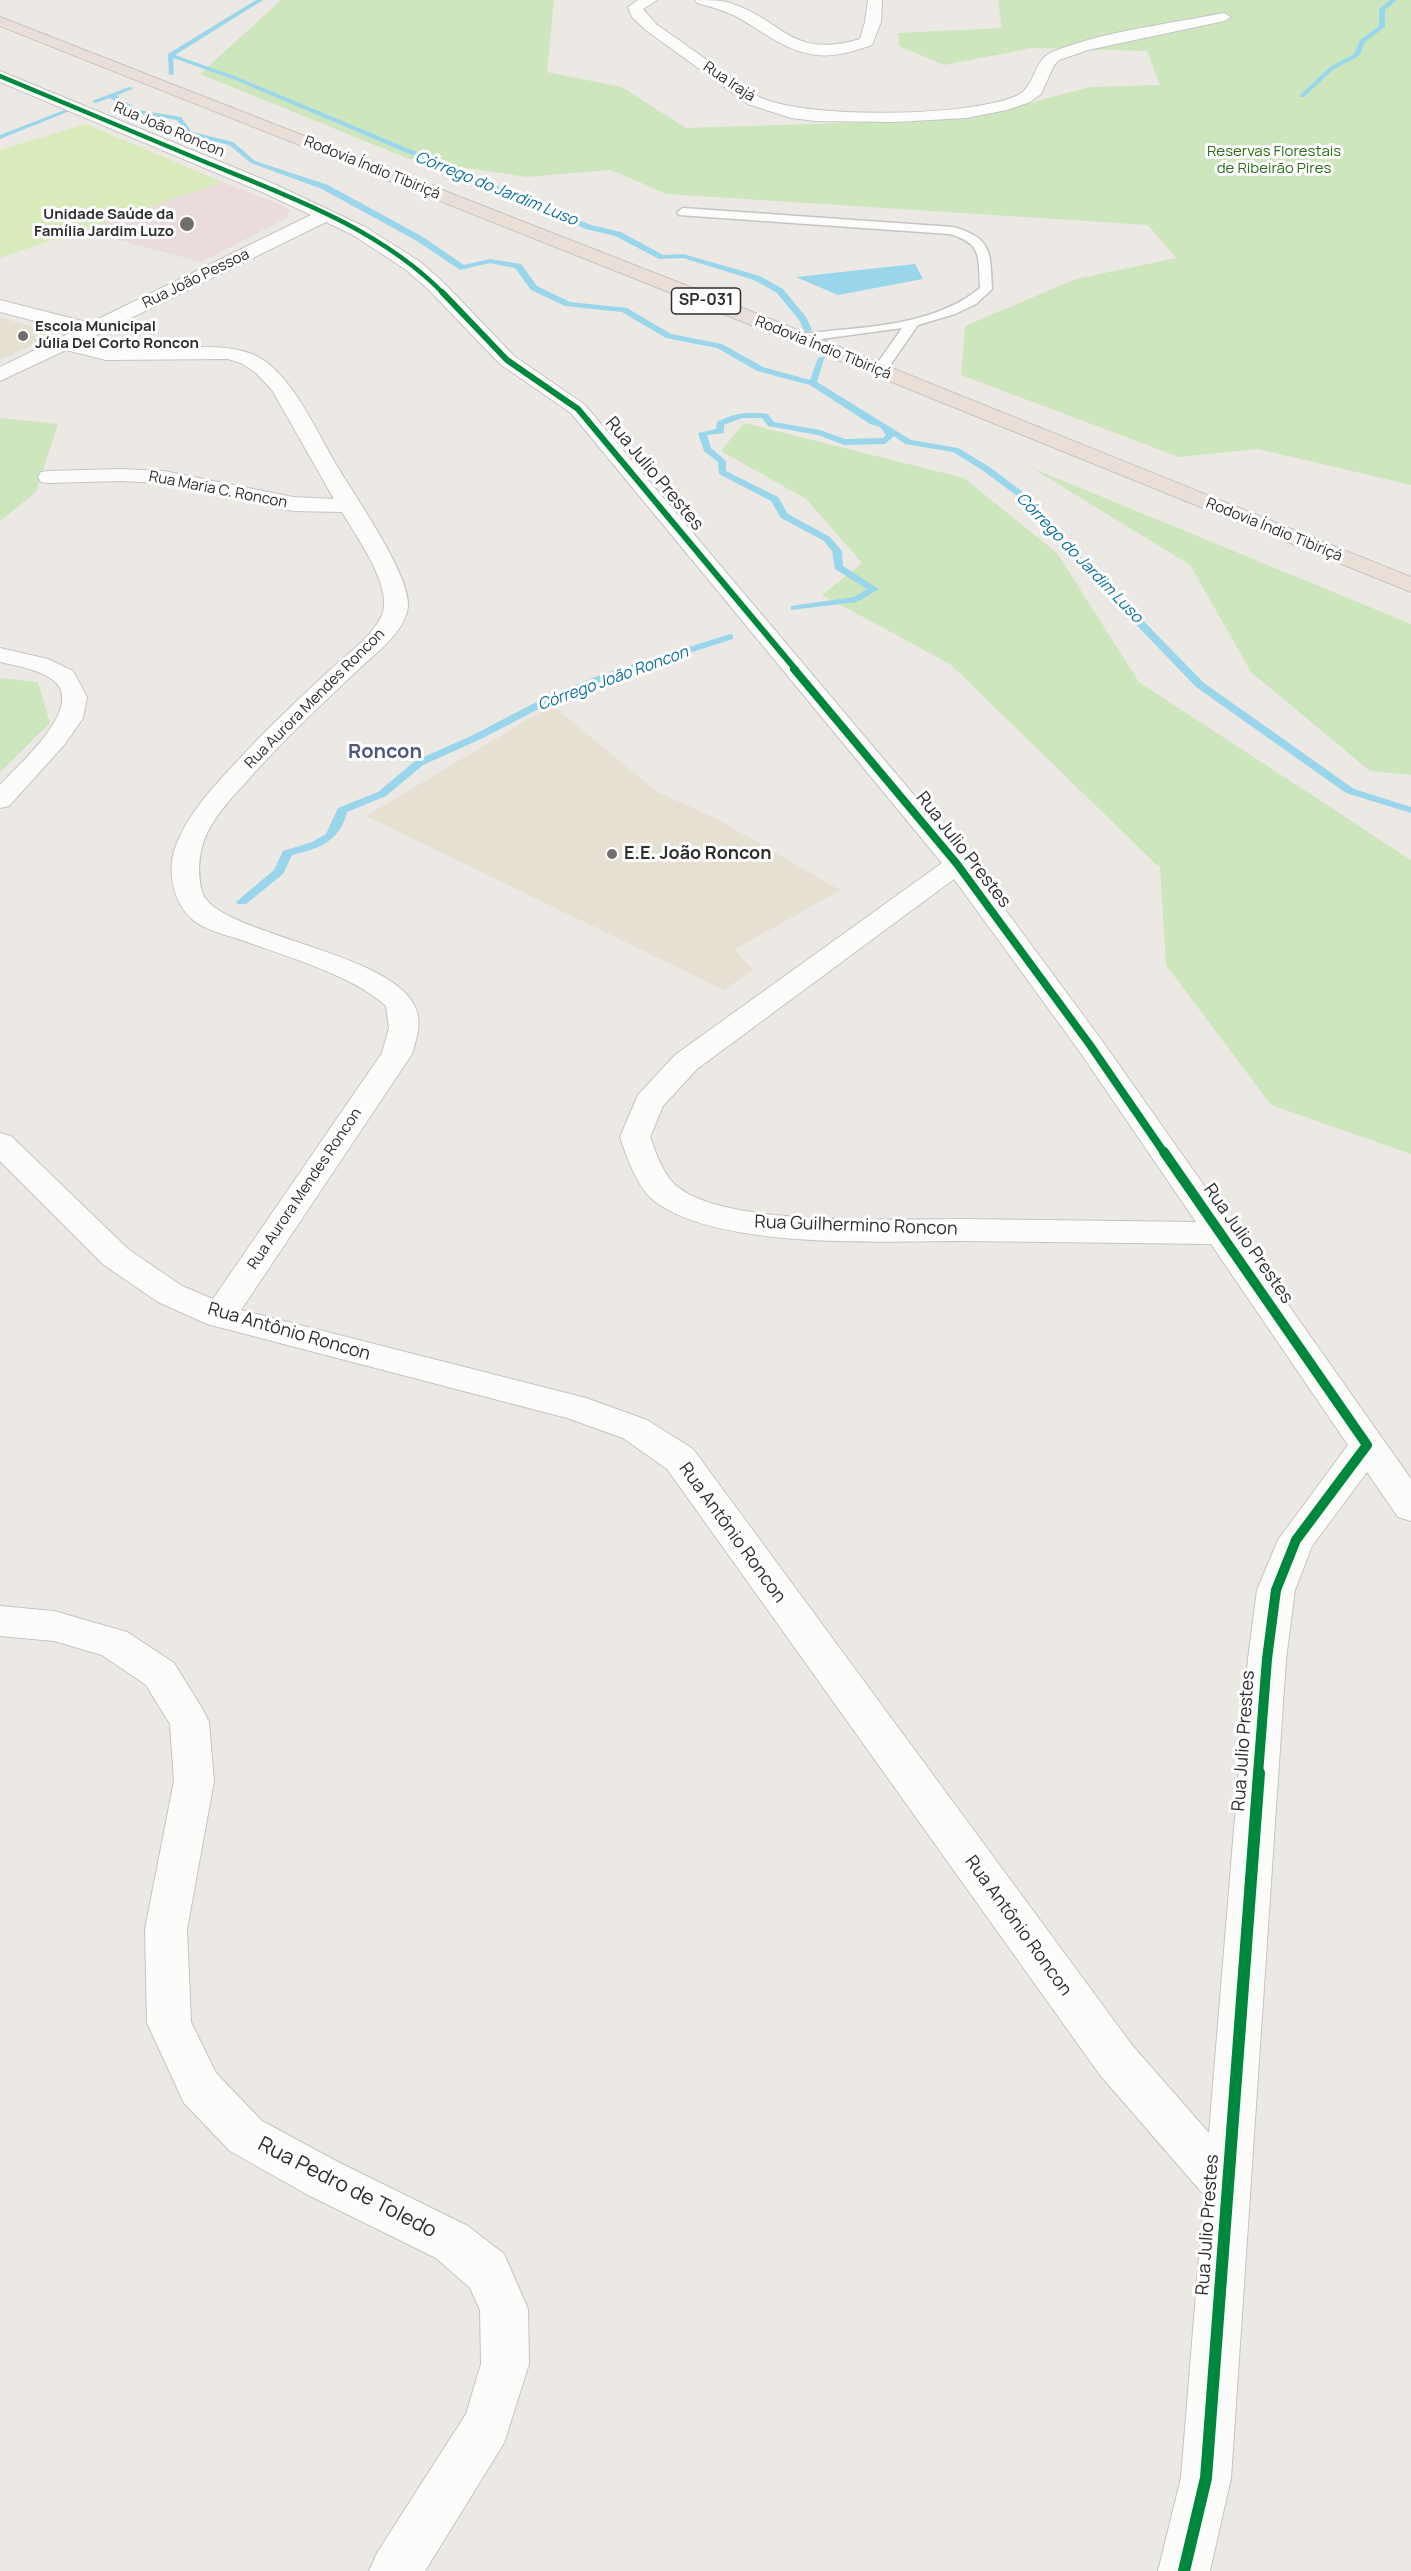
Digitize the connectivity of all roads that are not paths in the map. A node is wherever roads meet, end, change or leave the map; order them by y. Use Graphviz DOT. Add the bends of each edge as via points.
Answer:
graph roads {
  1 [pos="650,0"];
  2 [pos="702,0"];
  3 [pos="874,0"];
  4 [pos="1224,17"];
  5 [pos="0,21"];
  6 [pos="0,76"];
  7 [pos="682,212"];
  8 [pos="326,214"];
  9 [pos="0,306"];
  10 [pos="913,322"];
  11 [pos="93,330"];
  12 [pos="799,338"];
  13 [pos="64,344"];
  14 [pos="879,371"];
  15 [pos="0,375"];
  16 [pos="50,477"];
  17 [pos="351,506"];
  18 [pos="1411,585"];
  19 [pos="0,655"];
  20 [pos="0,800"];
  21 [pos="957,864"];
  22 [pos="0,1143"];
  23 [pos="1220,1233"];
  24 [pos="219,1316"];
  25 [pos="1367,1445"];
  26 [pos="1411,1507"];
  27 [pos="0,1621"];
  28 [pos="1228,2188"];
  29 [pos="396,2571"];
  30 [pos="1184,2571"];
  1 -- 4 [label="street, Rua Irajá" via="635,7 637,14 754,101 816,117 895,117 1001,107 1035,91 1047,63 1054,57 1084,46"];
  2 -- 3 [label="street" via="731,9 791,45 827,50 867,42"];
  5 -- 12 [label="highway, Rodovia Índio Tibiriçá / SP-031"];
  6 -- 8 [label="street, Rua João Roncon"];
  7 -- 10 [label="lane" via="949,230 979,240 986,288 978,298"];
  8 -- 11 [label="street, Rua João Pessoa"];
  8 -- 21 [label="street, Rua Julio Prestes" via="381,243 412,265 507,360 578,409"];
  9 -- 11 [label="street"];
  10 -- 12 [label="lane"];
  10 -- 14 [label="lane"];
  11 -- 13 [label="street, Rua João Pessoa"];
  12 -- 14 [label="highway, Rodovia Índio Tibiriçá / SP-031"];
  13 -- 15 [label="street, Rua João Pessoa"];
  13 -- 17 [label="street, Rua Aurora Mendes Roncon" via="106,354 210,352 248,359 280,387"];
  14 -- 18 [label="highway, Rodovia Índio Tibiriçá / SP-031"];
  16 -- 17 [label="street, Rua Maria C. Roncon" via="164,477 293,504"];
  17 -- 24 [label="street, Rua Aurora Mendes Roncon" via="394,590 396,607 390,623 275,734 208,809 189,845 184,872 190,897 202,913 375,982 398,1000 406,1026 397,1054"];
  19 -- 20 [label="street" via="39,664 64,676 75,697 71,718 56,739"];
  21 -- 23 [label="street, Rua Julio Prestes" via="1090,1045"];
  21 -- 23 [label="street, Rua Guilhermino Roncon" via="686,1062 649,1102 635,1137 645,1167 667,1195 706,1214 757,1224 836,1229"];
  22 -- 24 [label="street, Rua Antônio Roncon" via="116,1257 170,1294"];
  23 -- 25 [label="street, Rua Julio Prestes"];
  24 -- 28 [label="street, Rua Antônio Roncon" via="574,1407 635,1429 680,1460 1116,2060"];
  25 -- 26 [label="street"];
  25 -- 28 [label="street, Rua Julio Prestes" via="1296,1540 1276,1590 1267,1659"];
  27 -- 29 [label="street, Rua Pedro de Toledo" via="54,1626 114,1643 160,1674 189,1722 194,1781 166,1940 169,2023 200,2088 246,2136 453,2242 487,2271 504,2309 505,2364 487,2427"];
  28 -- 30 [label="street, Rua Julio Prestes" via="1206,2478"];
}
